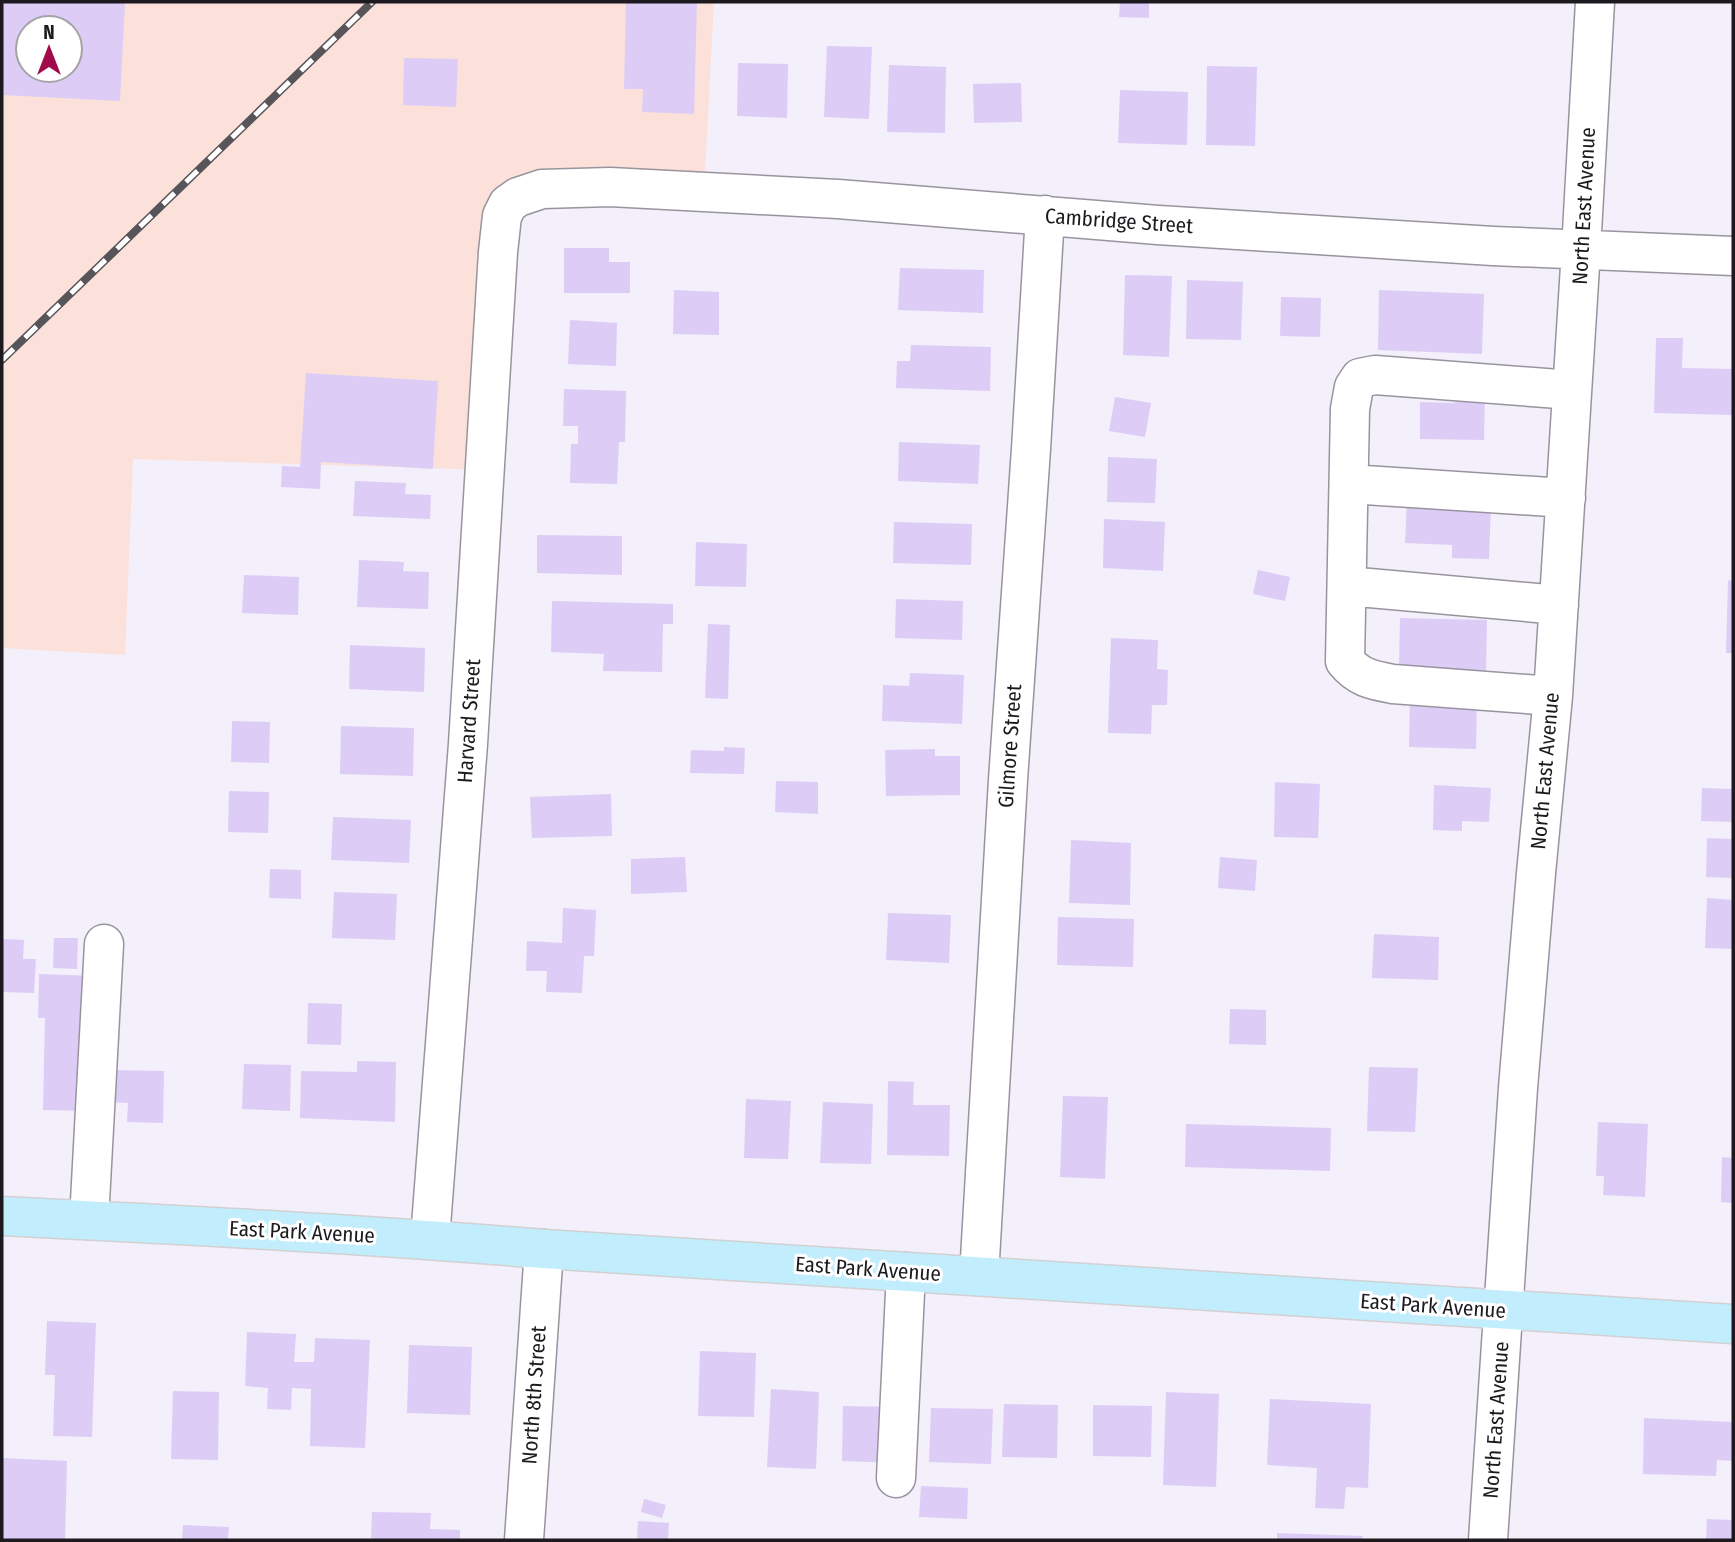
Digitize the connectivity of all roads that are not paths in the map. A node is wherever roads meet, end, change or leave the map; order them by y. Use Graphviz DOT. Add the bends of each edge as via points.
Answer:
graph roads {
  1 [pos="1595,2"];
  2 [pos="508,204"];
  3 [pos="1045,215"];
  4 [pos="1581,250"];
  5 [pos="1733,256"];
  6 [pos="1572,390"];
  7 [pos="1349,484"];
  8 [pos="1566,498"];
  9 [pos="1347,586"];
  10 [pos="1559,605"];
  11 [pos="1553,696"];
  12 [pos="104,944"];
  13 [pos="2,1216"];
  14 [pos="89,1220"];
  15 [pos="430,1239"];
  16 [pos="544,1249"];
  17 [pos="906,1272"];
  18 [pos="979,1276"];
  19 [pos="1503,1310"];
  20 [pos="1733,1324"];
  21 [pos="897,1478"];
  22 [pos="524,1540"];
  23 [pos="1488,1540"];
  1 -- 4 [label="street, North East Avenue"];
  2 -- 3 [label="street, Cambridge Street" via="542,189 610,187"];
  2 -- 15 [label="street, Harvard Street" via="498,252 468,744"];
  3 -- 4 [label="street, Cambridge Street"];
  3 -- 18 [label="street, Gilmore Street"];
  4 -- 5 [label="street, Cambridge Street"];
  4 -- 6 [label="street, North East Avenue"];
  6 -- 7 [label="street" via="1375,375 1360,378 1350,409"];
  6 -- 8 [label="street, North East Avenue"];
  7 -- 8 [label="street"];
  7 -- 9 [label="street"];
  8 -- 10 [label="street, North East Avenue"];
  9 -- 10 [label="street"];
  9 -- 11 [label="street" via="1345,661 1368,679"];
  10 -- 11 [label="street, North East Avenue"];
  11 -- 19 [label="street, North East Avenue" via="1534,886"];
  12 -- 14 [label="street"];
  13 -- 14 [label="main road, East Park Avenue"];
  14 -- 15 [label="main road, East Park Avenue"];
  15 -- 16 [label="main road, East Park Avenue"];
  16 -- 17 [label="main road, East Park Avenue"];
  16 -- 22 [label="street, North 8th Street"];
  17 -- 18 [label="main road, East Park Avenue"];
  17 -- 21 [label="street"];
  18 -- 19 [label="main road, East Park Avenue"];
  19 -- 20 [label="main road, East Park Avenue"];
  19 -- 23 [label="street, North East Avenue"];
}
